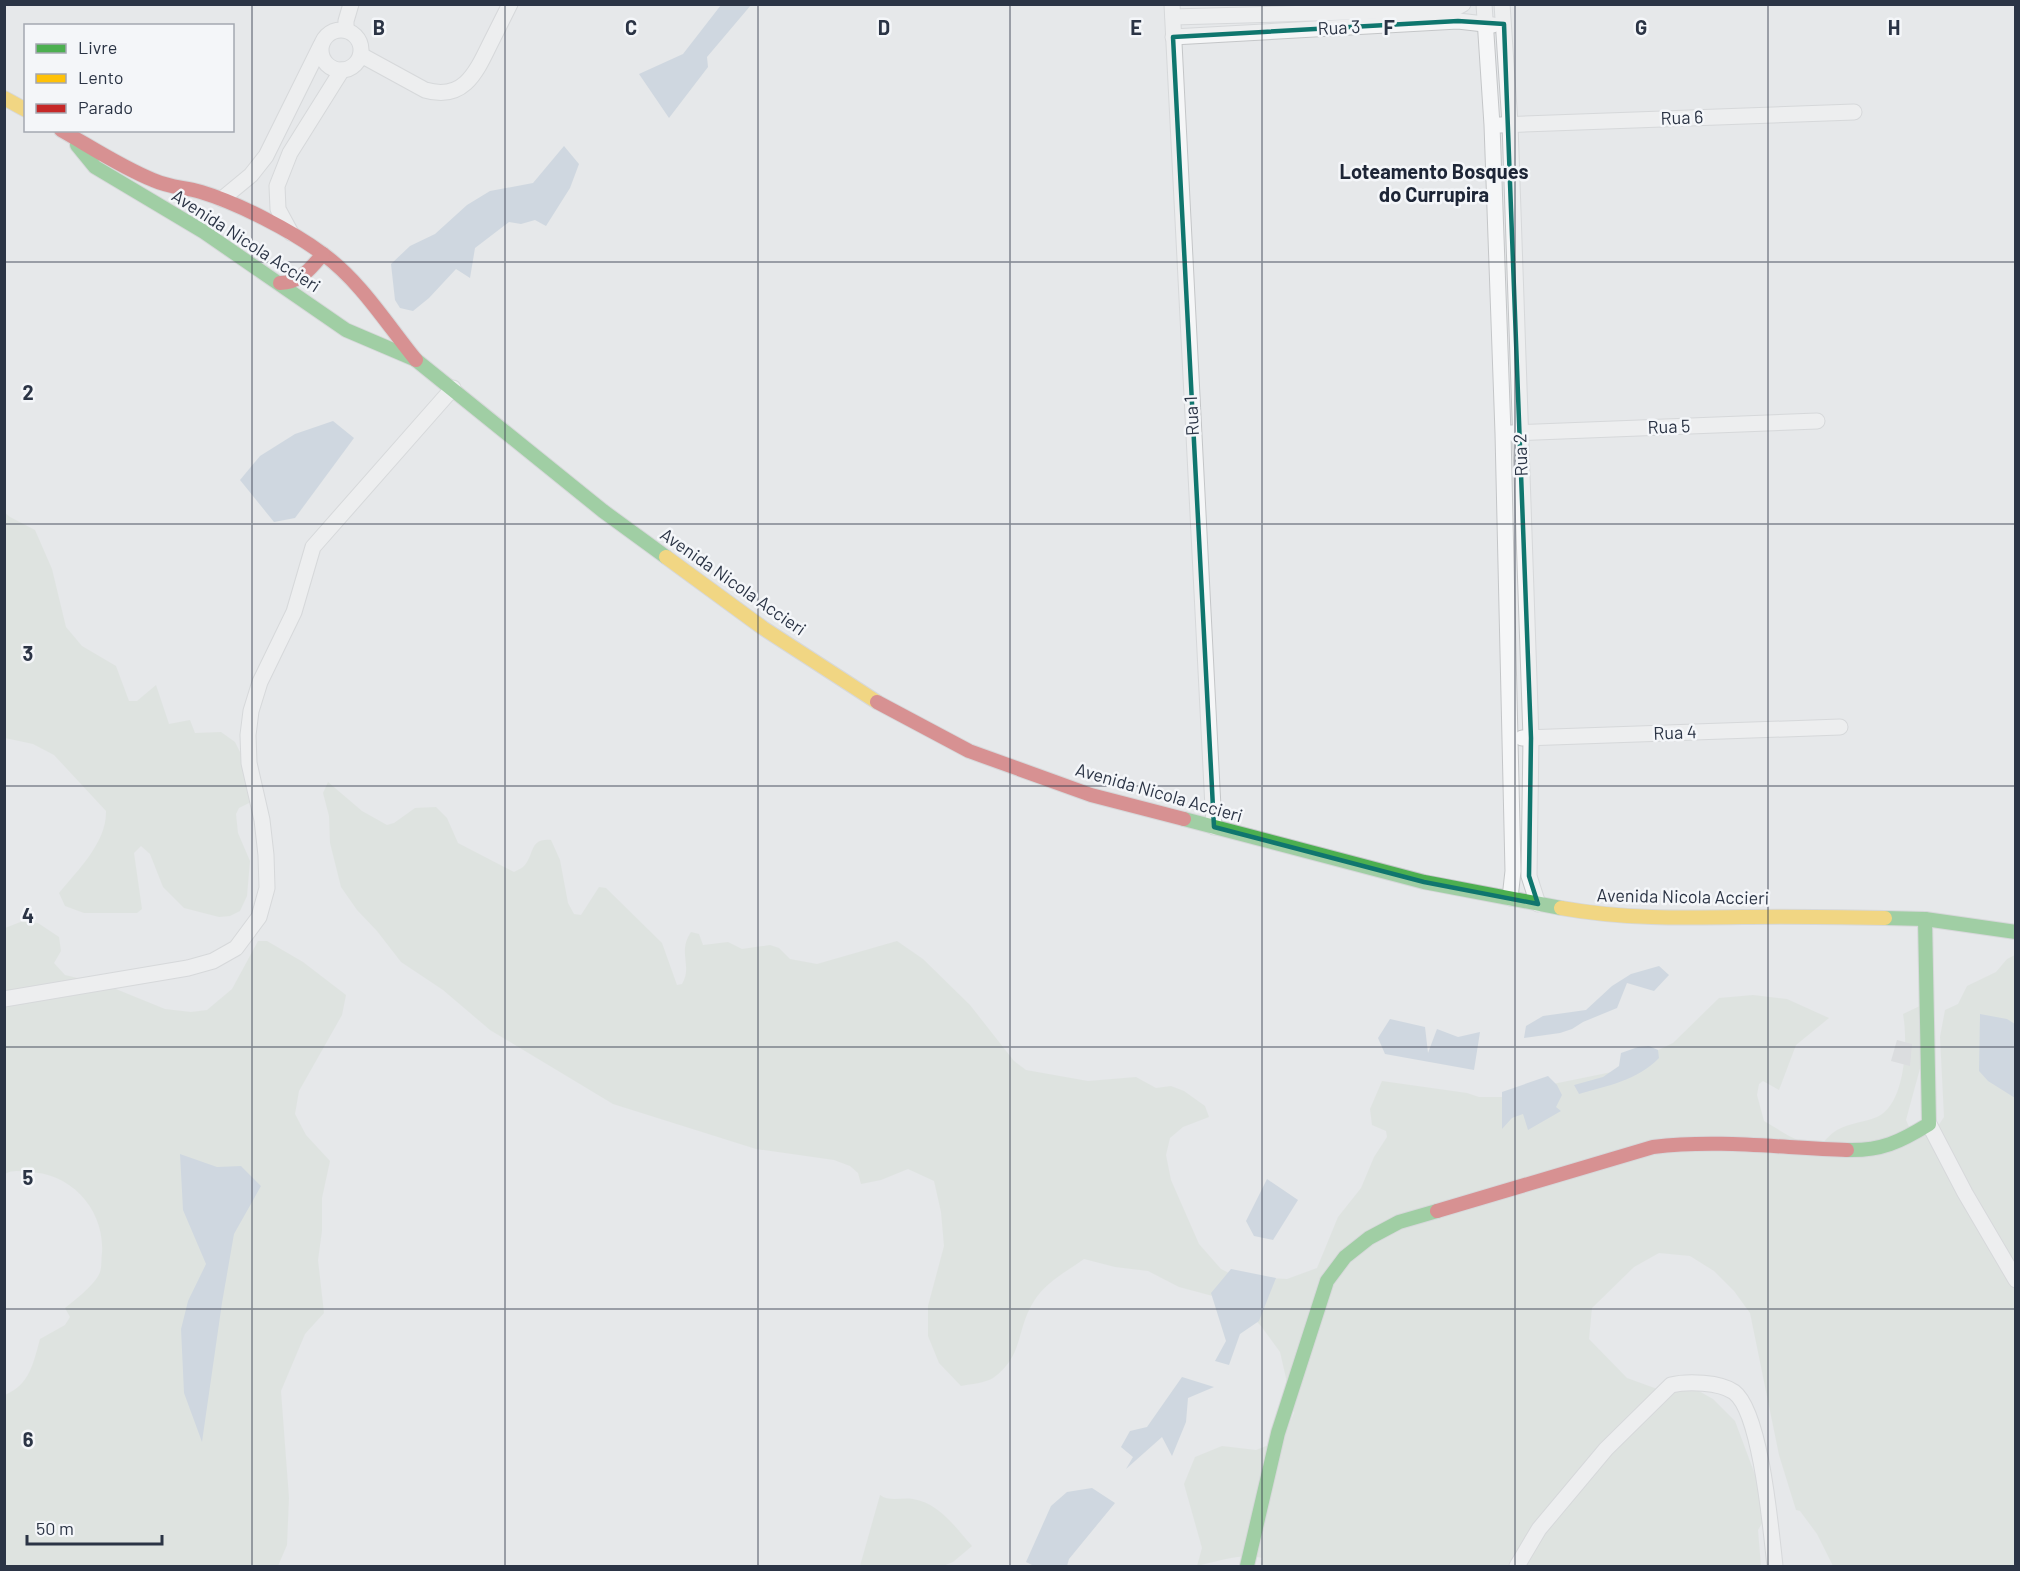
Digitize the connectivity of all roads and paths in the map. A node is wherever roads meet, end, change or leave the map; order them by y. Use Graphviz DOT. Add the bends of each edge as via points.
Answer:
graph roads {
  1 [pos="351,4"];
  2 [pos="510,4"];
  3 [pos="1463,4"];
  4 [pos="1484,4"];
  5 [pos="1502,4"];
  6 [pos="1173,11"];
  7 [pos="1504,24"];
  8 [pos="1485,25"];
  9 [pos="346,30"];
  10 [pos="1173,37"];
  11 [pos="321,45"];
  12 [pos="361,55"];
  13 [pos="342,70"];
  14 [pos="4,98"];
  15 [pos="24,109"];
  16 [pos="1854,112"];
  17 [pos="1510,124"];
  18 [pos="1492,125"];
  19 [pos="65,133"];
  20 [pos="212,215"];
  21 [pos="291,233"];
  22 [pos="323,254"];
  23 [pos="280,283"];
  24 [pos="416,360"];
  25 [pos="453,388"];
  26 [pos="1817,421"];
  27 [pos="1521,432"];
  28 [pos="1503,433"];
  29 [pos="1840,727"];
  30 [pos="1510,738"];
  31 [pos="1531,738"];
  32 [pos="1214,827"];
  33 [pos="1510,898"];
  34 [pos="1538,904"];
  35 [pos="1925,919"];
  36 [pos="2016,932"];
  37 [pos="4,999"];
  38 [pos="1929,1124"];
  39 [pos="2016,1280"];
  40 [pos="1247,1566"];
  41 [pos="1517,1566"];
  42 [pos="1776,1566"];
  1 -- 9 [label="street"];
  2 -- 12 [label="street" via="475,73 452,92 425,90"];
  3 -- 6 [label="street, Rua 3" via="1454,9"];
  4 -- 8 [label="street, Rua 2"];
  5 -- 7 [label="street, Rua 2"];
  6 -- 10 [label="street, Rua 1"];
  7 -- 8 [label="street, Rua 3"];
  7 -- 17 [label="street, Rua 2"];
  8 -- 10 [label="street, Rua 3" via="1458,21"];
  8 -- 18 [label="street, Rua 2"];
  9 -- 11 [label="street" via="333,30"];
  9 -- 12 [label="street" via="359,39"];
  10 -- 32 [label="street, Rua 1"];
  11 -- 13 [label="street" via="325,62"];
  11 -- 20 [label="street" via="266,156"];
  12 -- 13 [label="street" via="356,64"];
  13 -- 21 [label="street" via="290,153 277,186 278,209"];
  14 -- 15 [label="street"];
  16 -- 17 [label="street, Rua 6"];
  17 -- 18 [label="street, Rua 6"];
  17 -- 27 [label="street, Rua 2"];
  18 -- 28 [label="street, Rua 2"];
  19 -- 20 [label="street, Avenida Nicola Accieri" via="95,166"];
  19 -- 20 [label="street, Avenida Nicola Accieri" via="152,180 199,191"];
  20 -- 21 [label="street, Avenida Nicola Accieri"];
  20 -- 23 [label="street, Avenida Nicola Accieri"];
  21 -- 22 [label="street, Avenida Nicola Accieri"];
  22 -- 23 [label="street" via="296,280"];
  22 -- 24 [label="street, Avenida Nicola Accieri" via="374,304"];
  23 -- 24 [label="street, Avenida Nicola Accieri" via="346,330"];
  24 -- 25 [label="street, Avenida Nicola Accieri"];
  25 -- 32 [label="street, Avenida Nicola Accieri" via="603,511 763,628 871,698 969,751 1091,795"];
  25 -- 37 [label="street" via="313,547 294,612 260,682 248,735 249,763 266,855 267,888 259,917 236,948 213,961"];
  26 -- 27 [label="street, Rua 5"];
  27 -- 28 [label="street, Rua 5"];
  27 -- 31 [label="street, Rua 2"];
  28 -- 30 [label="street, Rua 2"];
  29 -- 31 [label="street, Rua 4"];
  30 -- 31 [label="street, Rua 4"];
  30 -- 33 [label="street, Rua 2"];
  31 -- 34 [label="street, Rua 2" via="1529,876"];
  32 -- 33 [label="street, Avenida Nicola Accieri" via="1424,882"];
  33 -- 34 [label="street, Avenida Nicola Accieri"];
  34 -- 35 [label="street, Avenida Nicola Accieri" via="1593,914 1654,918"];
  35 -- 36 [label="street, Avenida Nicola Accieri"];
  35 -- 38 [label="street"];
  38 -- 39 [label="street"];
  38 -- 40 [label="street" via="1887,1146 1855,1149 1700,1143 1653,1147 1399,1222 1369,1238 1344,1257 1327,1281 1278,1432"];
  41 -- 42 [label="street" via="1539,1529 1606,1449 1671,1385 1682,1382 1734,1392 1747,1408 1762,1468"];
}
